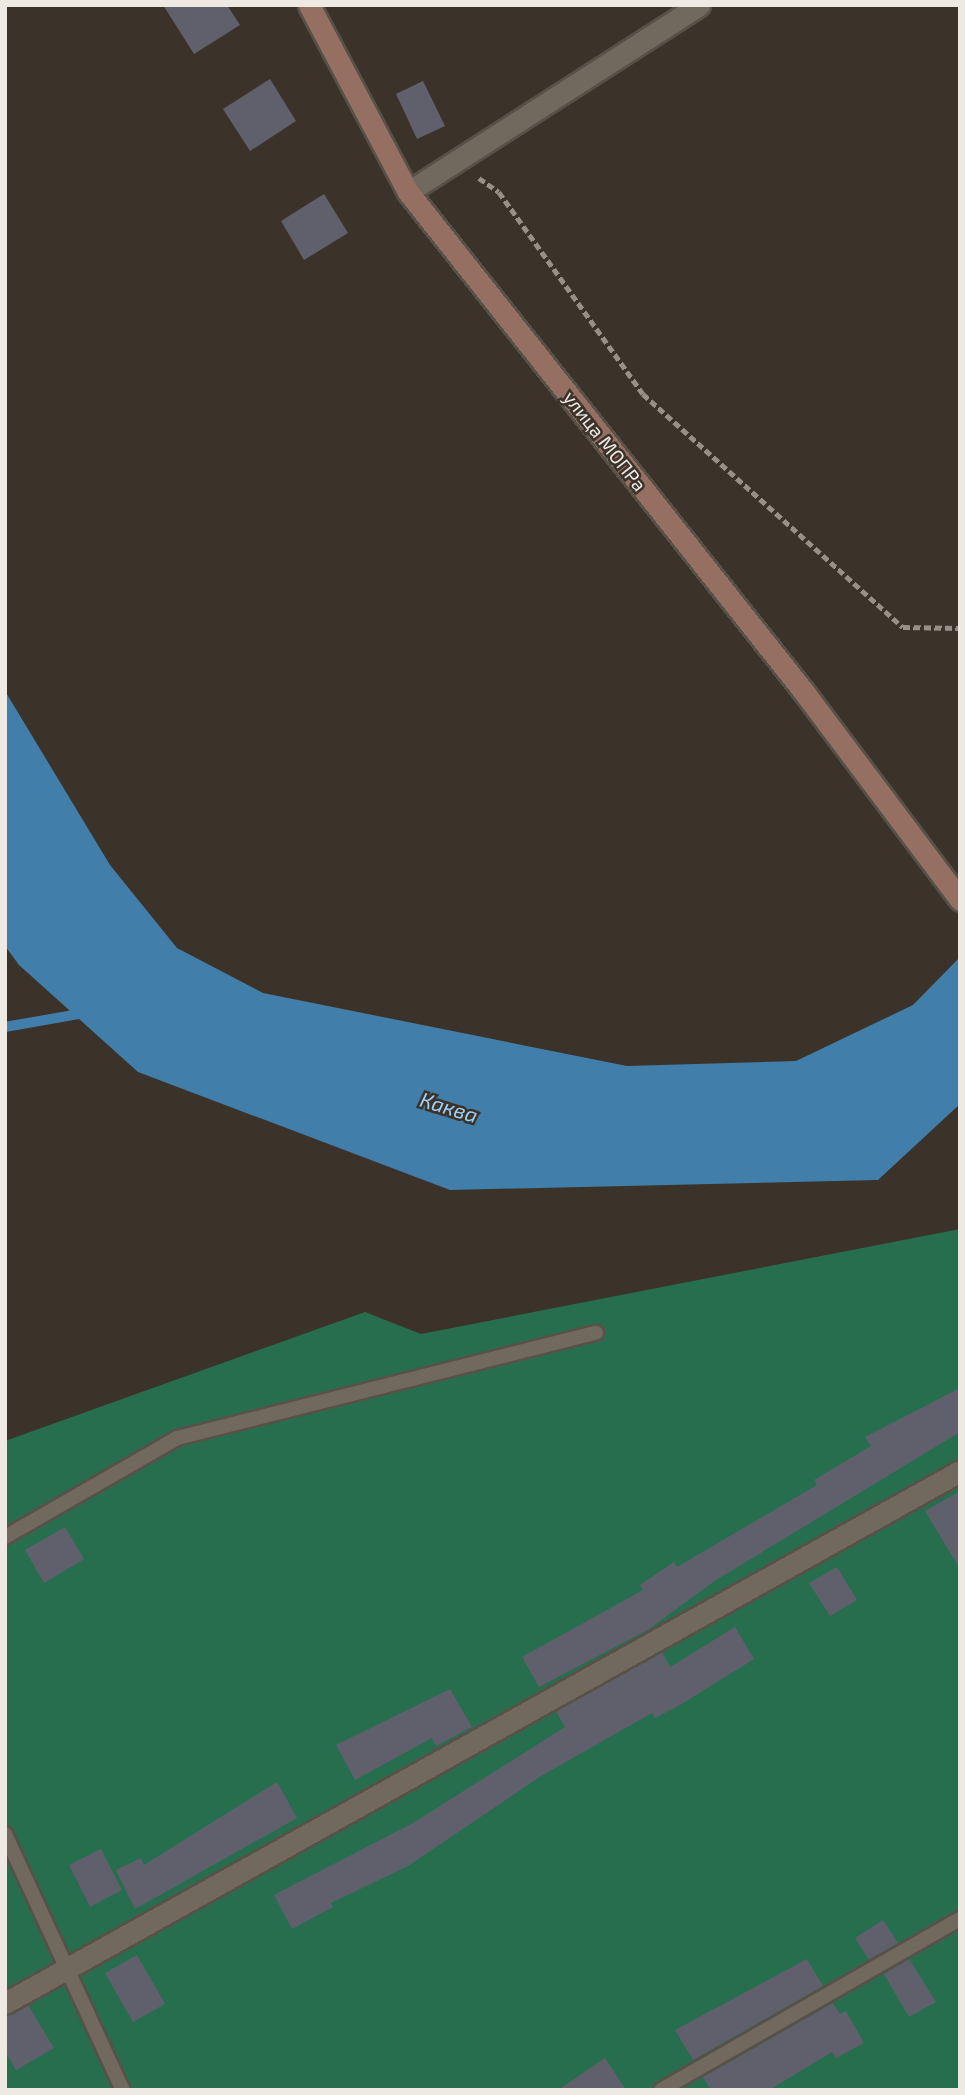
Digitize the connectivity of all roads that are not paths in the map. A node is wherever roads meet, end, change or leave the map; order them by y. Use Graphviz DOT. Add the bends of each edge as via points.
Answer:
graph roads {
  1 [pos="309,5"];
  2 [pos="699,5"];
  3 [pos="408,192"];
  4 [pos="960,900"];
  5 [pos="596,1333"];
  6 [pos="960,1471"];
  7 [pos="5,1537"];
  8 [pos="5,1834"];
  9 [pos="960,1919"];
  10 [pos="66,1969"];
  11 [pos="5,2003"];
  12 [pos="123,2090"];
  13 [pos="661,2090"];
  1 -- 3 [label="main road, улица МОПРа"];
  2 -- 3 [label="street"];
  3 -- 4 [label="main road, улица МОПРа" via="804,692"];
  5 -- 7 [label="lane" via="177,1438"];
  6 -- 10 [label="street"];
  8 -- 10 [label="lane"];
  9 -- 13 [label="lane"];
  10 -- 11 [label="street"];
  10 -- 12 [label="lane"];
}
